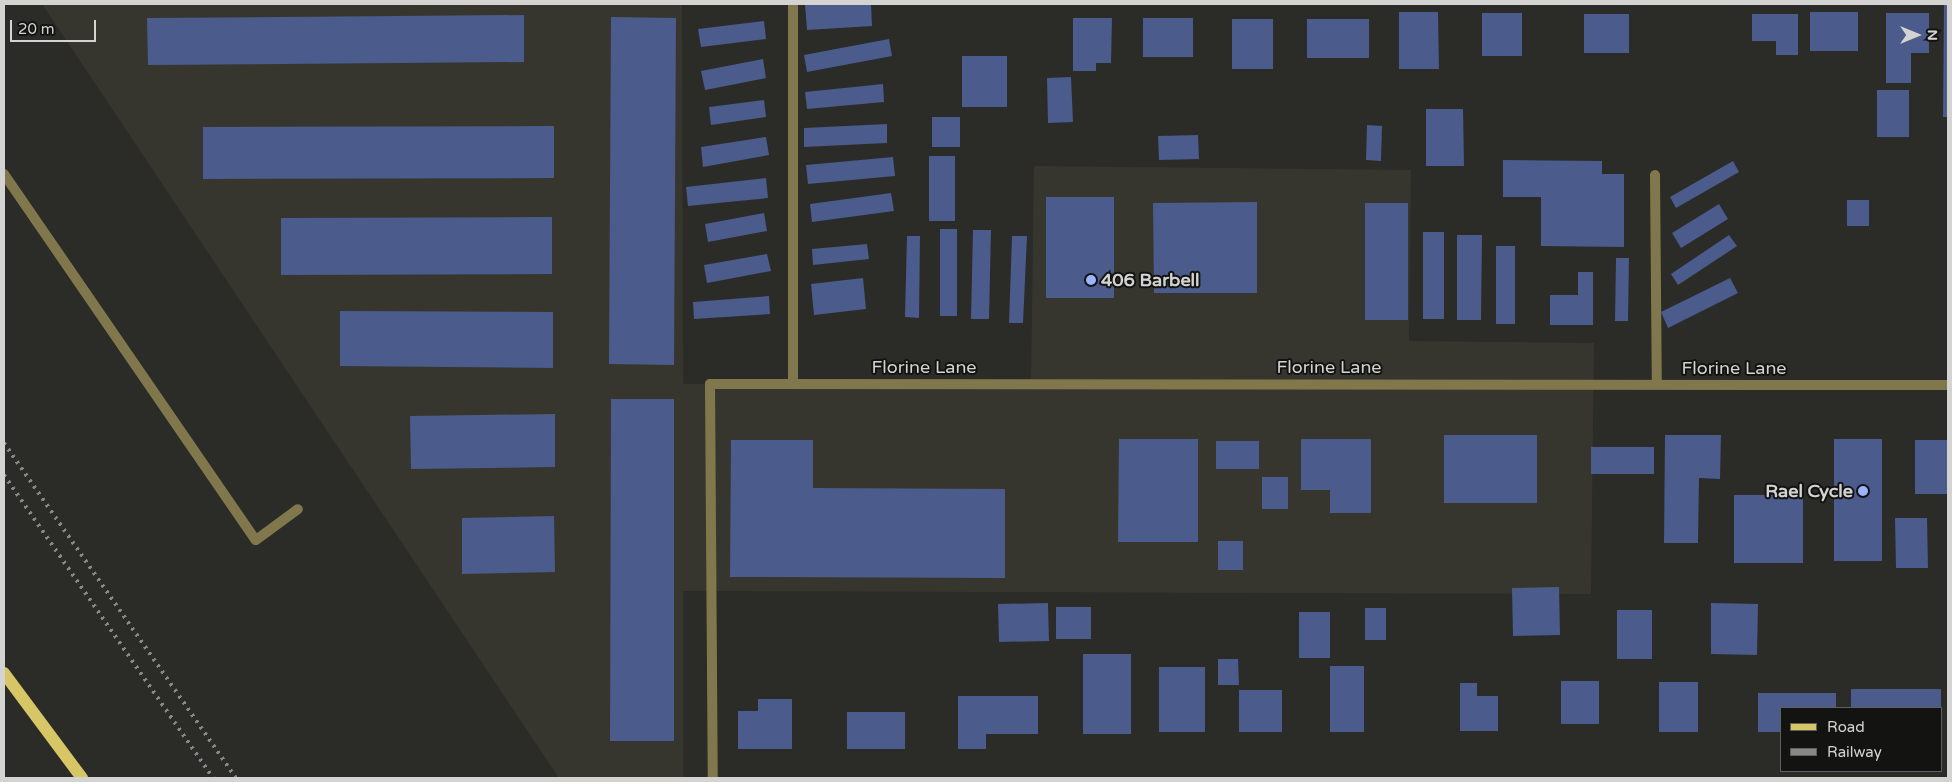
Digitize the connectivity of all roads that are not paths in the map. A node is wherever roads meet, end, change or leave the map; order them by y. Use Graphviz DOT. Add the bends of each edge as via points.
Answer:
graph roads {
  1 [pos="792,4"];
  2 [pos="4,174"];
  3 [pos="1655,174"];
  4 [pos="792,384"];
  5 [pos="1657,384"];
  6 [pos="1948,384"];
  7 [pos="298,509"];
  8 [pos="4,673"];
  9 [pos="12,685"];
  10 [pos="71,778"];
  11 [pos="82,778"];
  12 [pos="713,778"];
  1 -- 4 [label="street"];
  2 -- 7 [label="street" via="256,540"];
  3 -- 5 [label="street"];
  4 -- 5 [label="street, Florine Lane"];
  4 -- 12 [label="street, Florine Lane" via="710,384"];
  5 -- 6 [label="street, Florine Lane"];
  8 -- 9 [label="main road"];
  9 -- 10 [label="main road"];
  9 -- 11 [label="main road"];
}
